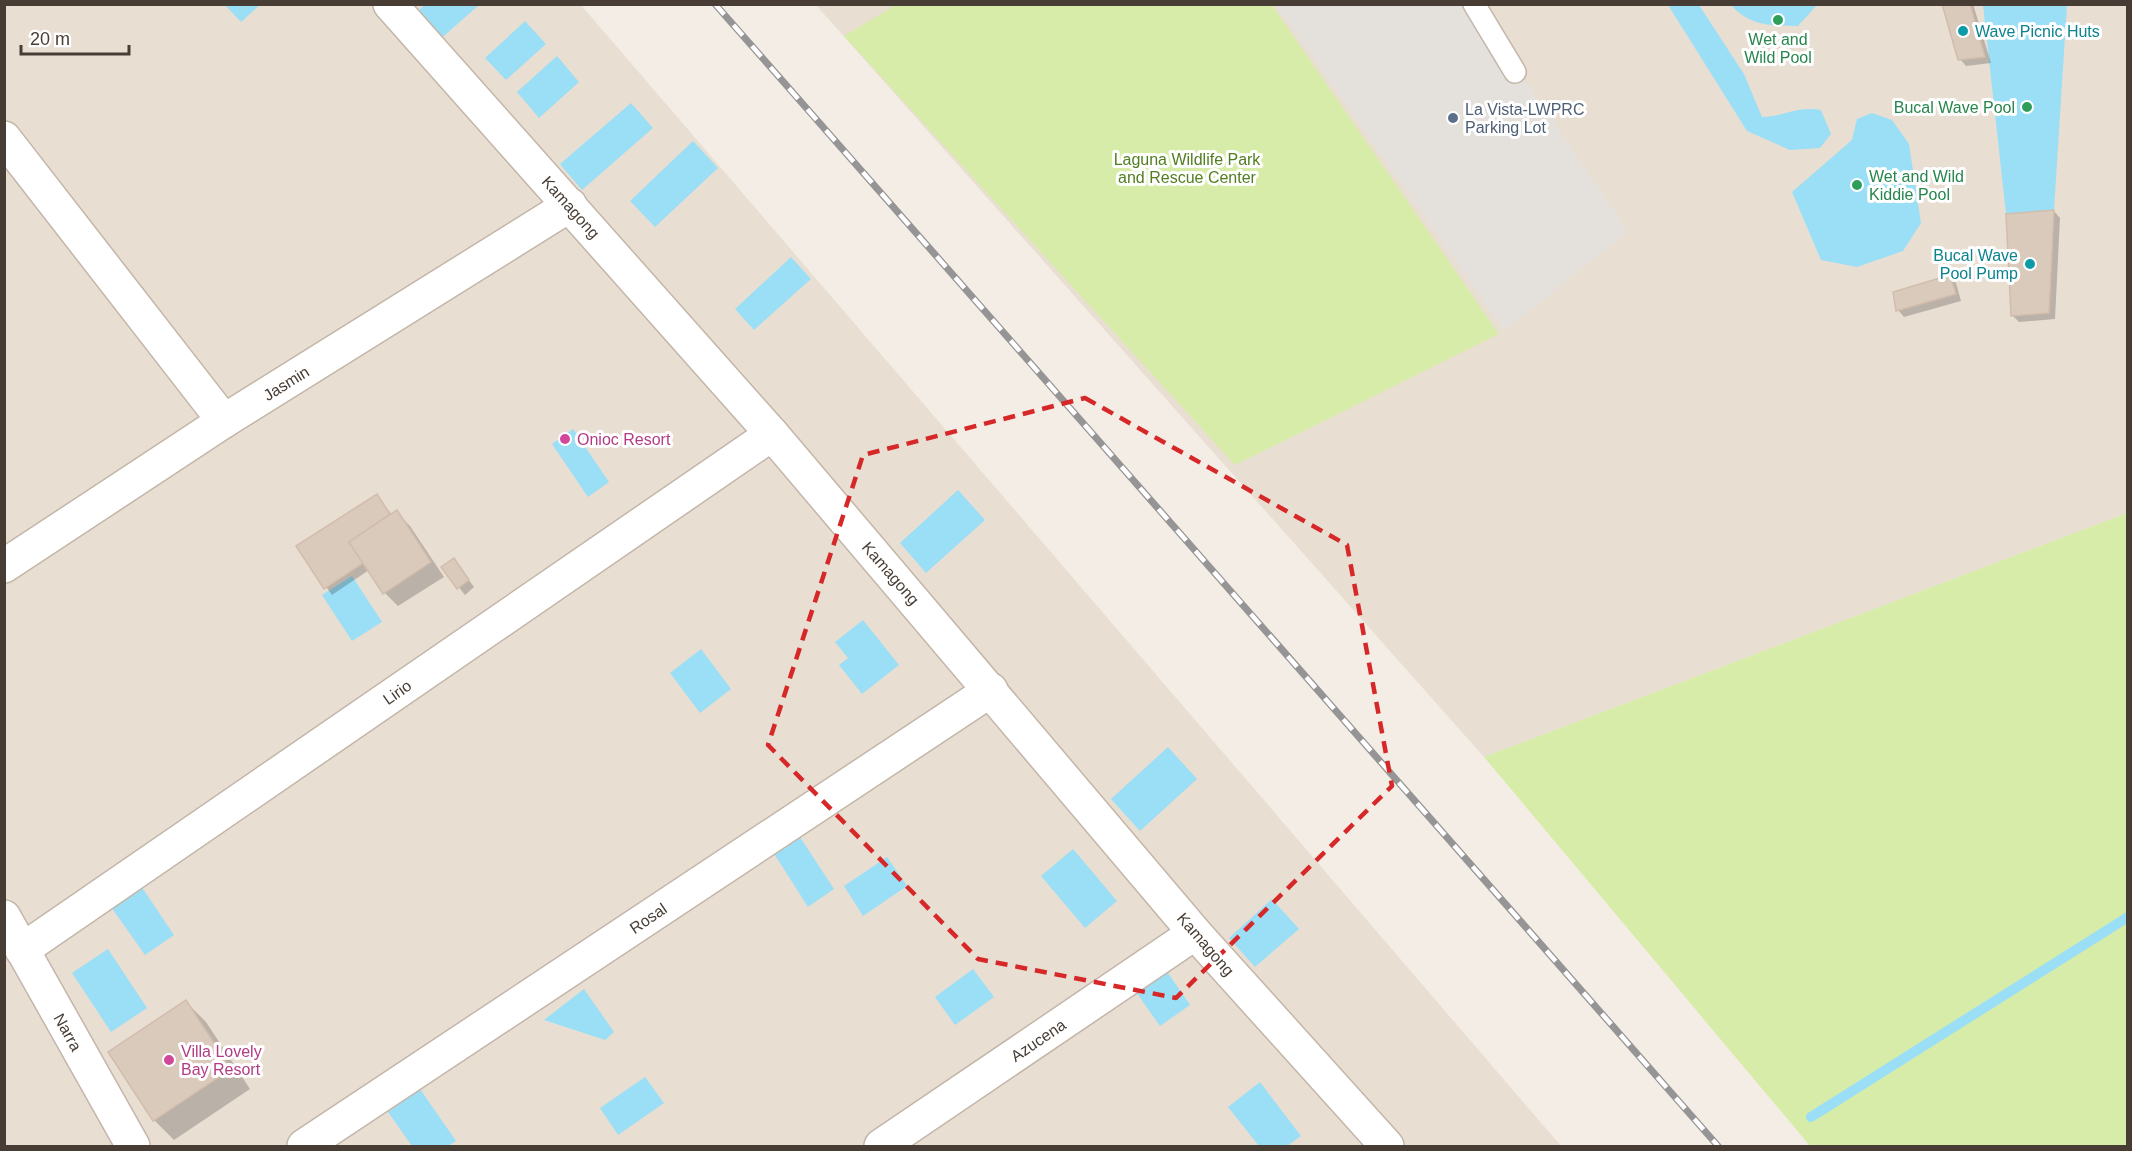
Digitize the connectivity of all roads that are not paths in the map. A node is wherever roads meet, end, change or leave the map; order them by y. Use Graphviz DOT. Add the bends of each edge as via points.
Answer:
graph roads {
  1 [pos="390,4"];
  2 [pos="1474,4"];
  3 [pos="1515,72"];
  4 [pos="4,138"];
  5 [pos="570,205"];
  6 [pos="224,421"];
  7 [pos="772,434"];
  8 [pos="4,566"];
  9 [pos="991,690"];
  10 [pos="4,917"];
  11 [pos="1195,933"];
  12 [pos="22,950"];
  13 [pos="133,1146"];
  14 [pos="304,1146"];
  15 [pos="881,1146"];
  16 [pos="1387,1146"];
  1 -- 5 [label="street, Kamagong"];
  2 -- 3 [label="lane"];
  4 -- 6 [label="street"];
  5 -- 6 [label="street, Jasmin"];
  5 -- 7 [label="street, Kamagong"];
  6 -- 8 [label="street, Jasmin"];
  7 -- 9 [label="street, Kamagong"];
  7 -- 12 [label="street, Lirio"];
  9 -- 11 [label="street, Kamagong"];
  9 -- 14 [label="street, Rosal"];
  10 -- 12 [label="street, Narra"];
  11 -- 15 [label="street, Azucena"];
  11 -- 16 [label="street, Kamagong"];
  12 -- 13 [label="street, Narra"];
}
